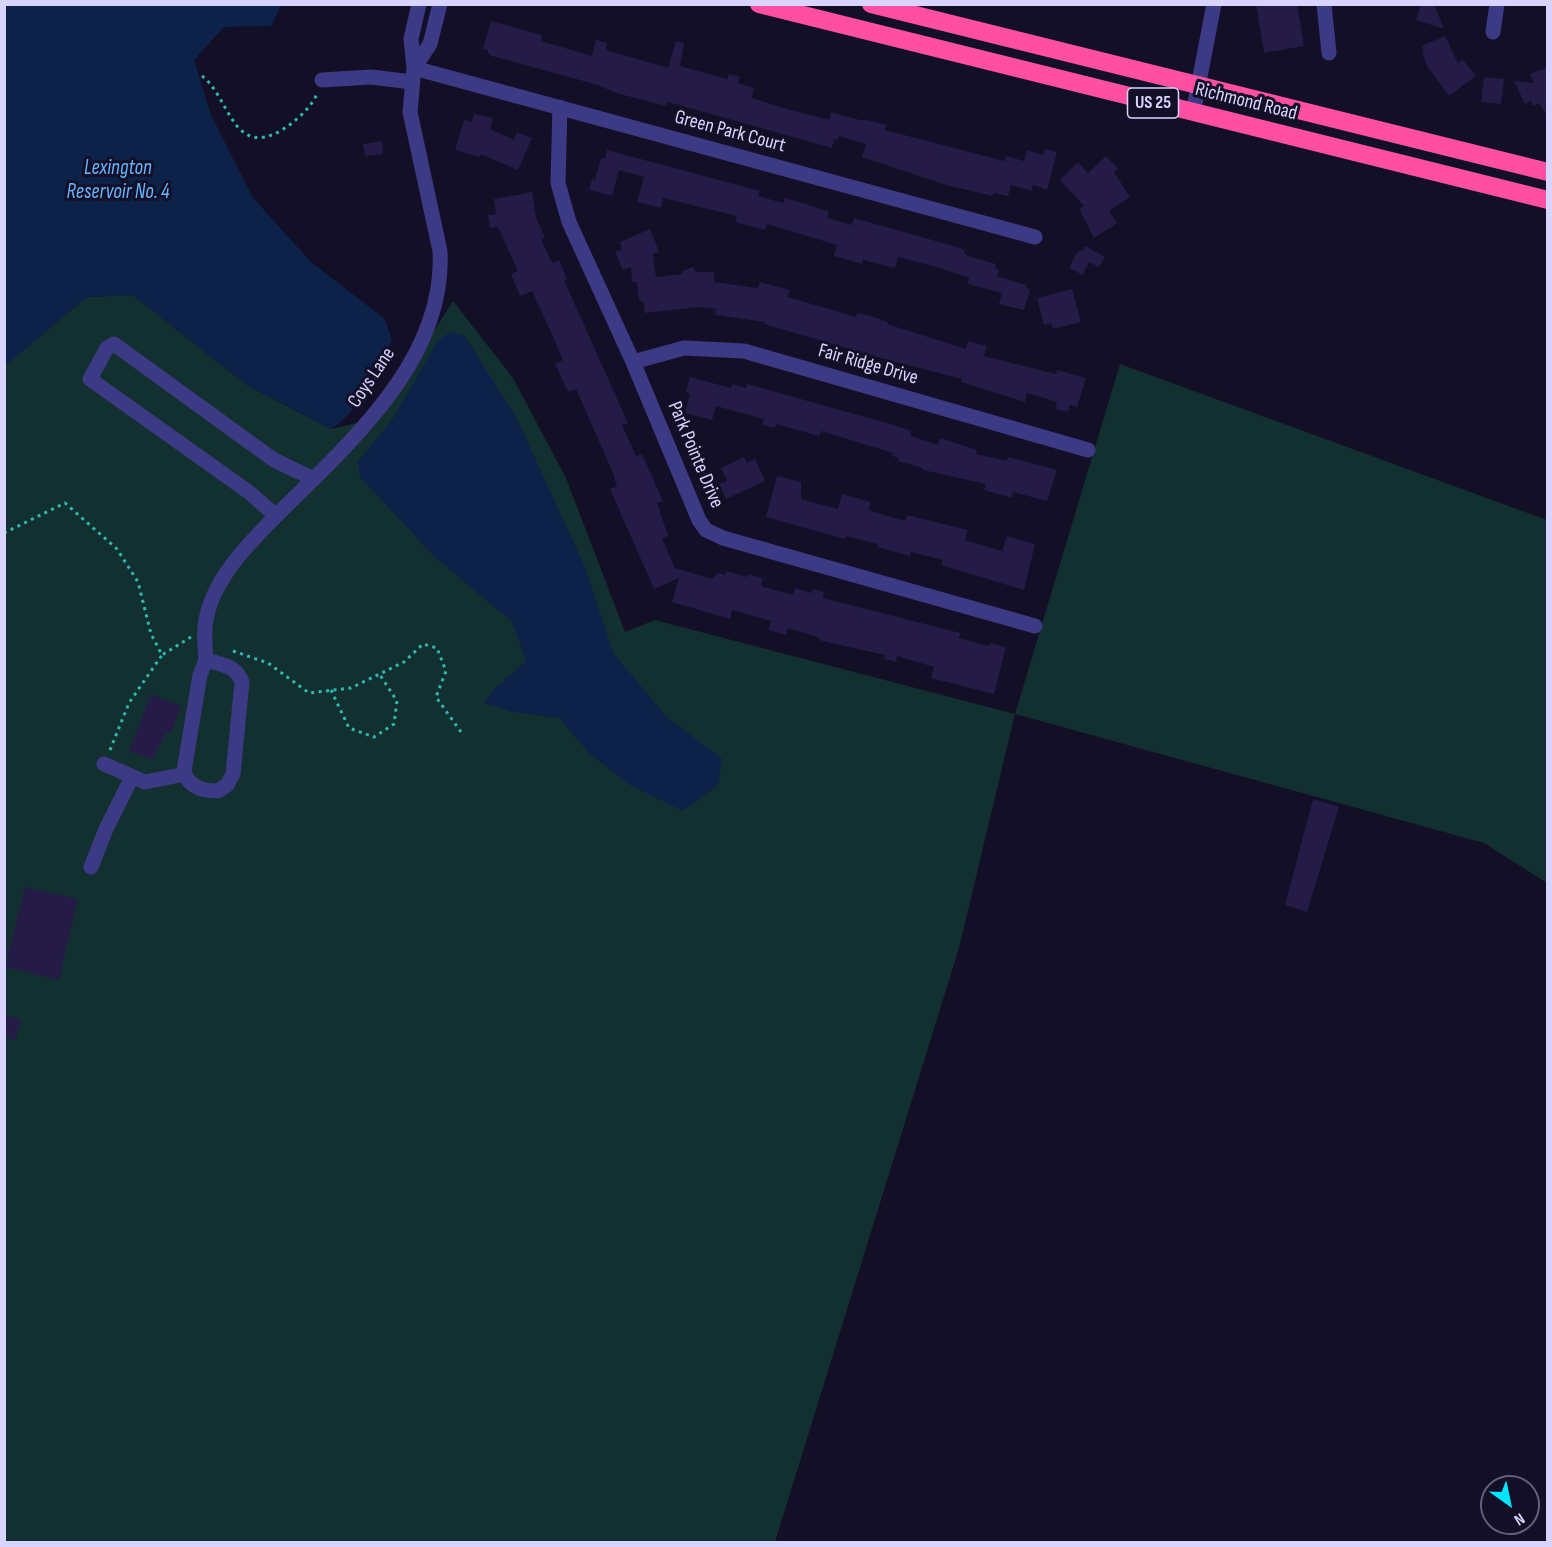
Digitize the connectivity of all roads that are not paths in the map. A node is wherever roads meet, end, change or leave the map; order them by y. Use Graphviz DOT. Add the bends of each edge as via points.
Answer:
graph roads {
  1 [pos="419,4"];
  2 [pos="440,4"];
  3 [pos="759,4"];
  4 [pos="871,4"];
  5 [pos="1214,4"];
  6 [pos="1324,4"];
  7 [pos="1497,4"];
  8 [pos="1493,32"];
  9 [pos="1329,53"];
  10 [pos="413,75"];
  11 [pos="322,80"];
  12 [pos="1198,87"];
  13 [pos="560,107"];
  14 [pos="1193,112"];
  15 [pos="1548,172"];
  16 [pos="1548,200"];
  17 [pos="1035,237"];
  18 [pos="633,362"];
  19 [pos="1088,450"];
  20 [pos="314,479"];
  21 [pos="276,516"];
  22 [pos="1035,626"];
  23 [pos="206,660"];
  24 [pos="104,764"];
  25 [pos="185,774"];
  26 [pos="132,777"];
  27 [pos="91,867"];
  1 -- 10 [label="street, Coys Lane" via="411,39"];
  2 -- 10 [label="street" via="430,44"];
  3 -- 14 [label="highway, Richmond Road / US 25"];
  4 -- 12 [label="highway, Richmond Road / US 25"];
  5 -- 12 [label="street"];
  6 -- 9 [label="street"];
  7 -- 8 [label="street"];
  10 -- 11 [label="street, Green Park Court"];
  10 -- 13 [label="street, Green Park Court"];
  10 -- 20 [label="street, Coys Lane" via="412,125 440,250 436,303 415,351 385,401"];
  12 -- 14 [label="street"];
  12 -- 15 [label="highway, Richmond Road / US 25"];
  13 -- 17 [label="street, Green Park Court"];
  13 -- 18 [label="street, Park Pointe Drive" via="557,159 561,197"];
  14 -- 16 [label="highway, Richmond Road / US 25"];
  18 -- 19 [label="street, Fair Ridge Drive" via="684,348 744,351"];
  18 -- 22 [label="street, Park Pointe Drive" via="706,530"];
  20 -- 21 [label="street, Coys Lane"];
  20 -- 21 [label="street" via="274,459 114,344 107,348 90,379 250,493"];
  21 -- 23 [label="street, Coys Lane" via="223,579 207,613"];
  23 -- 25 [label="street, Coys Lane" via="184,761"];
  23 -- 25 [label="street" via="231,667 242,682 233,774 227,785 218,791 208,791 197,788"];
  24 -- 26 [label="street"];
  25 -- 26 [label="street" via="145,783"];
  26 -- 27 [label="street"];
}
